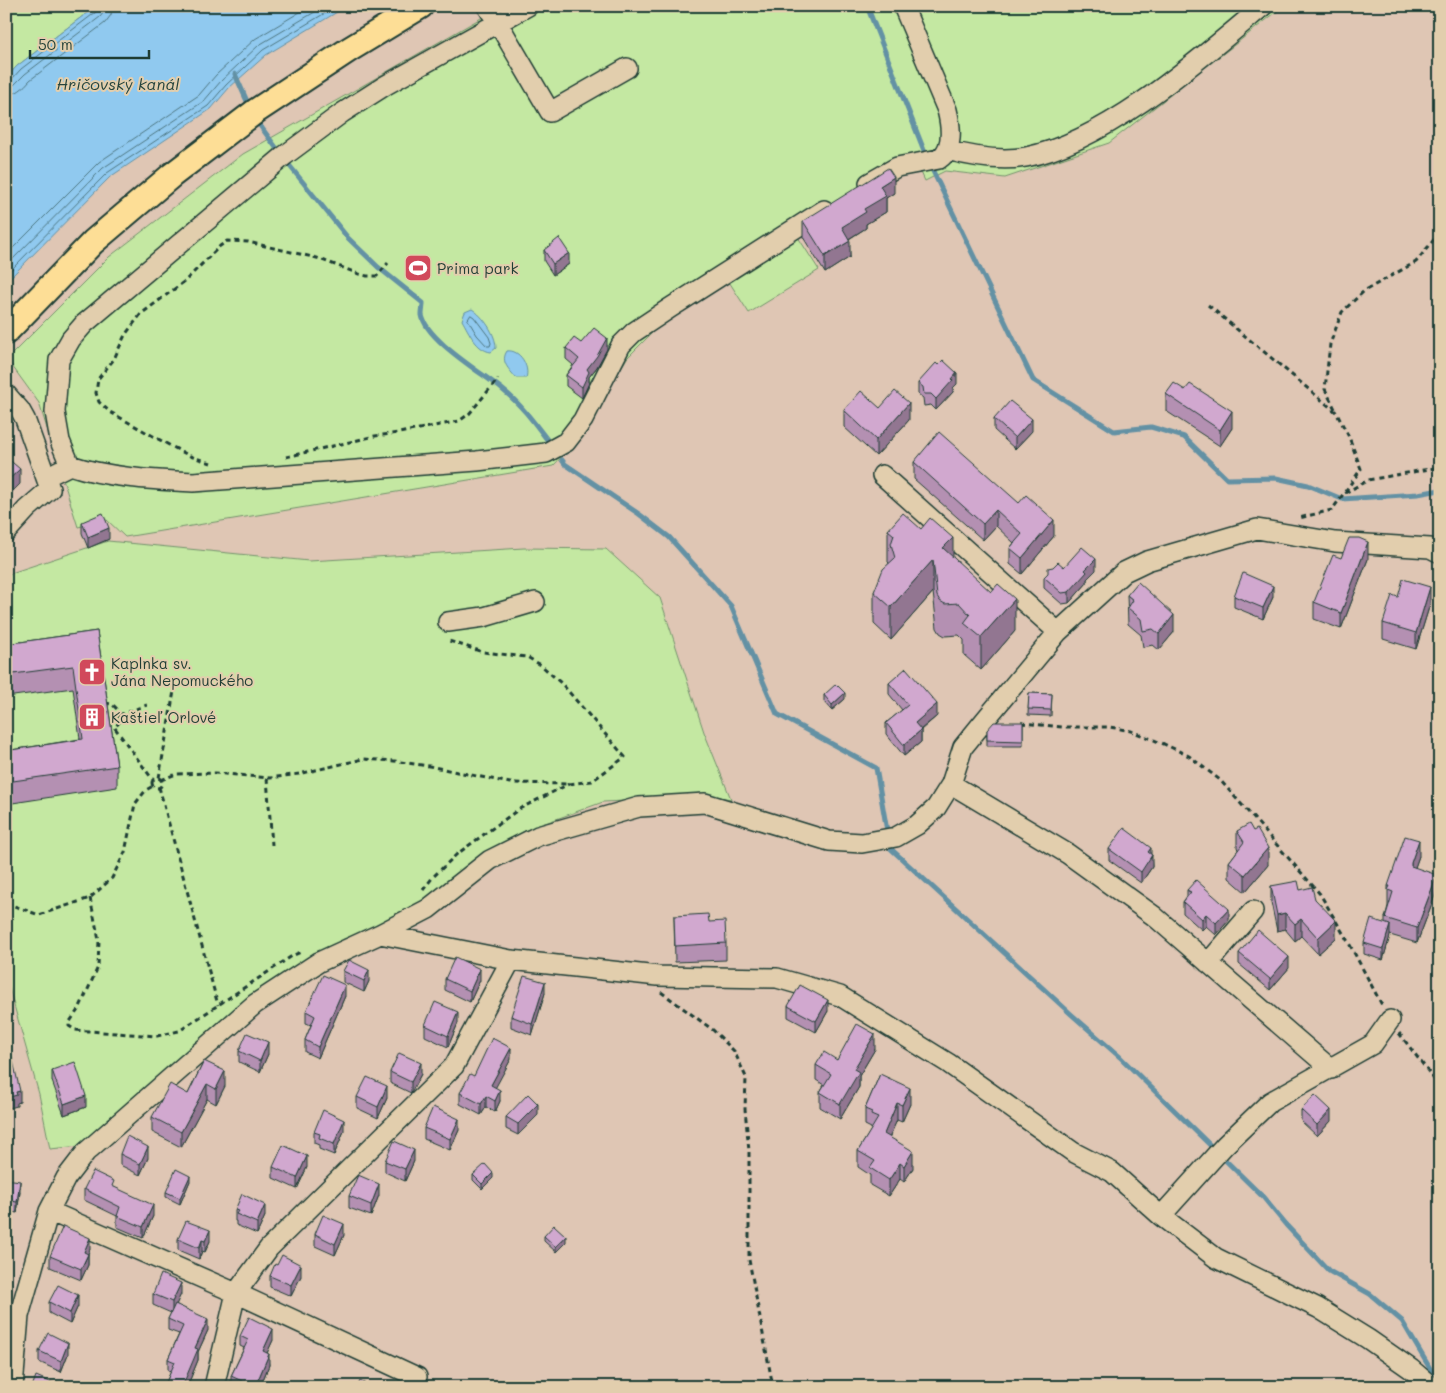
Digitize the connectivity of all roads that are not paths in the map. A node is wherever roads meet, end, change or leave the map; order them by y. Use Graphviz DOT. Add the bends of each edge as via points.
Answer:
graph roads {
  1 [pos="421,6"];
  2 [pos="486,6"];
  3 [pos="528,6"];
  4 [pos="903,6"];
  5 [pos="1263,6"];
  6 [pos="498,23"];
  7 [pos="626,68"];
  8 [pos="947,150"];
  9 [pos="853,192"];
  10 [pos="836,202"];
  11 [pos="6,332"];
  12 [pos="6,394"];
  13 [pos="70,465"];
  14 [pos="882,475"];
  15 [pos="46,477"];
  16 [pos="6,532"];
  17 [pos="1440,553"];
  18 [pos="535,602"];
  19 [pos="448,622"];
  20 [pos="1058,632"];
  21 [pos="951,784"];
  22 [pos="1253,911"];
  23 [pos="380,934"];
  24 [pos="511,960"];
  25 [pos="1208,963"];
  26 [pos="1390,1020"];
  27 [pos="1331,1069"];
  28 [pos="49,1211"];
  29 [pos="1161,1216"];
  30 [pos="236,1293"];
  31 [pos="417,1377"];
  32 [pos="13,1387"];
  33 [pos="214,1387"];
  34 [pos="1432,1387"];
  1 -- 11 [label="main road" via="256,111 172,175 93,242"];
  2 -- 6 [label="street"];
  3 -- 6 [label="street"];
  4 -- 8 [label="street" via="947,110 950,124"];
  5 -- 8 [label="street" via="1209,52 1141,102 1079,138 1046,152 1005,160"];
  6 -- 7 [label="street" via="550,112"];
  6 -- 13 [label="street" via="386,85 312,135 84,324 59,360 55,412 60,441"];
  8 -- 9 [label="street" via="939,159 886,172"];
  10 -- 13 [label="street" via="634,332 621,346 583,420 566,442 546,453 193,482 117,475"];
  12 -- 15 [label="street" via="25,419"];
  13 -- 15 [label="street"];
  14 -- 20 [label="street"];
  15 -- 16 [label="street" via="50,489"];
  17 -- 20 [label="street" via="1430,548 1336,542 1257,528 1147,561 1124,572"];
  18 -- 19 [label="street" via="484,617"];
  20 -- 21 [label="street" via="964,747"];
  21 -- 23 [label="street" via="936,808 917,825 890,838 862,843 828,841 705,803 638,807 538,836 490,860 428,909"];
  21 -- 25 [label="street" via="1068,854 1154,916"];
  22 -- 25 [label="street"];
  23 -- 24 [label="street"];
  23 -- 28 [label="street" via="319,962 255,1004 86,1152 66,1178"];
  24 -- 29 [label="street" via="658,976 776,978 840,996 948,1063 1073,1152 1112,1172"];
  24 -- 30 [label="street" via="454,1066 269,1248"];
  25 -- 27 [label="street"];
  26 -- 27 [label="street" via="1373,1044"];
  27 -- 29 [label="street" via="1270,1102"];
  28 -- 30 [label="street"];
  28 -- 32 [label="street" via="19,1316"];
  29 -- 34 [label="street" via="1216,1258 1318,1308 1368,1339"];
  30 -- 31 [label="street"];
  30 -- 33 [label="street"];
}
